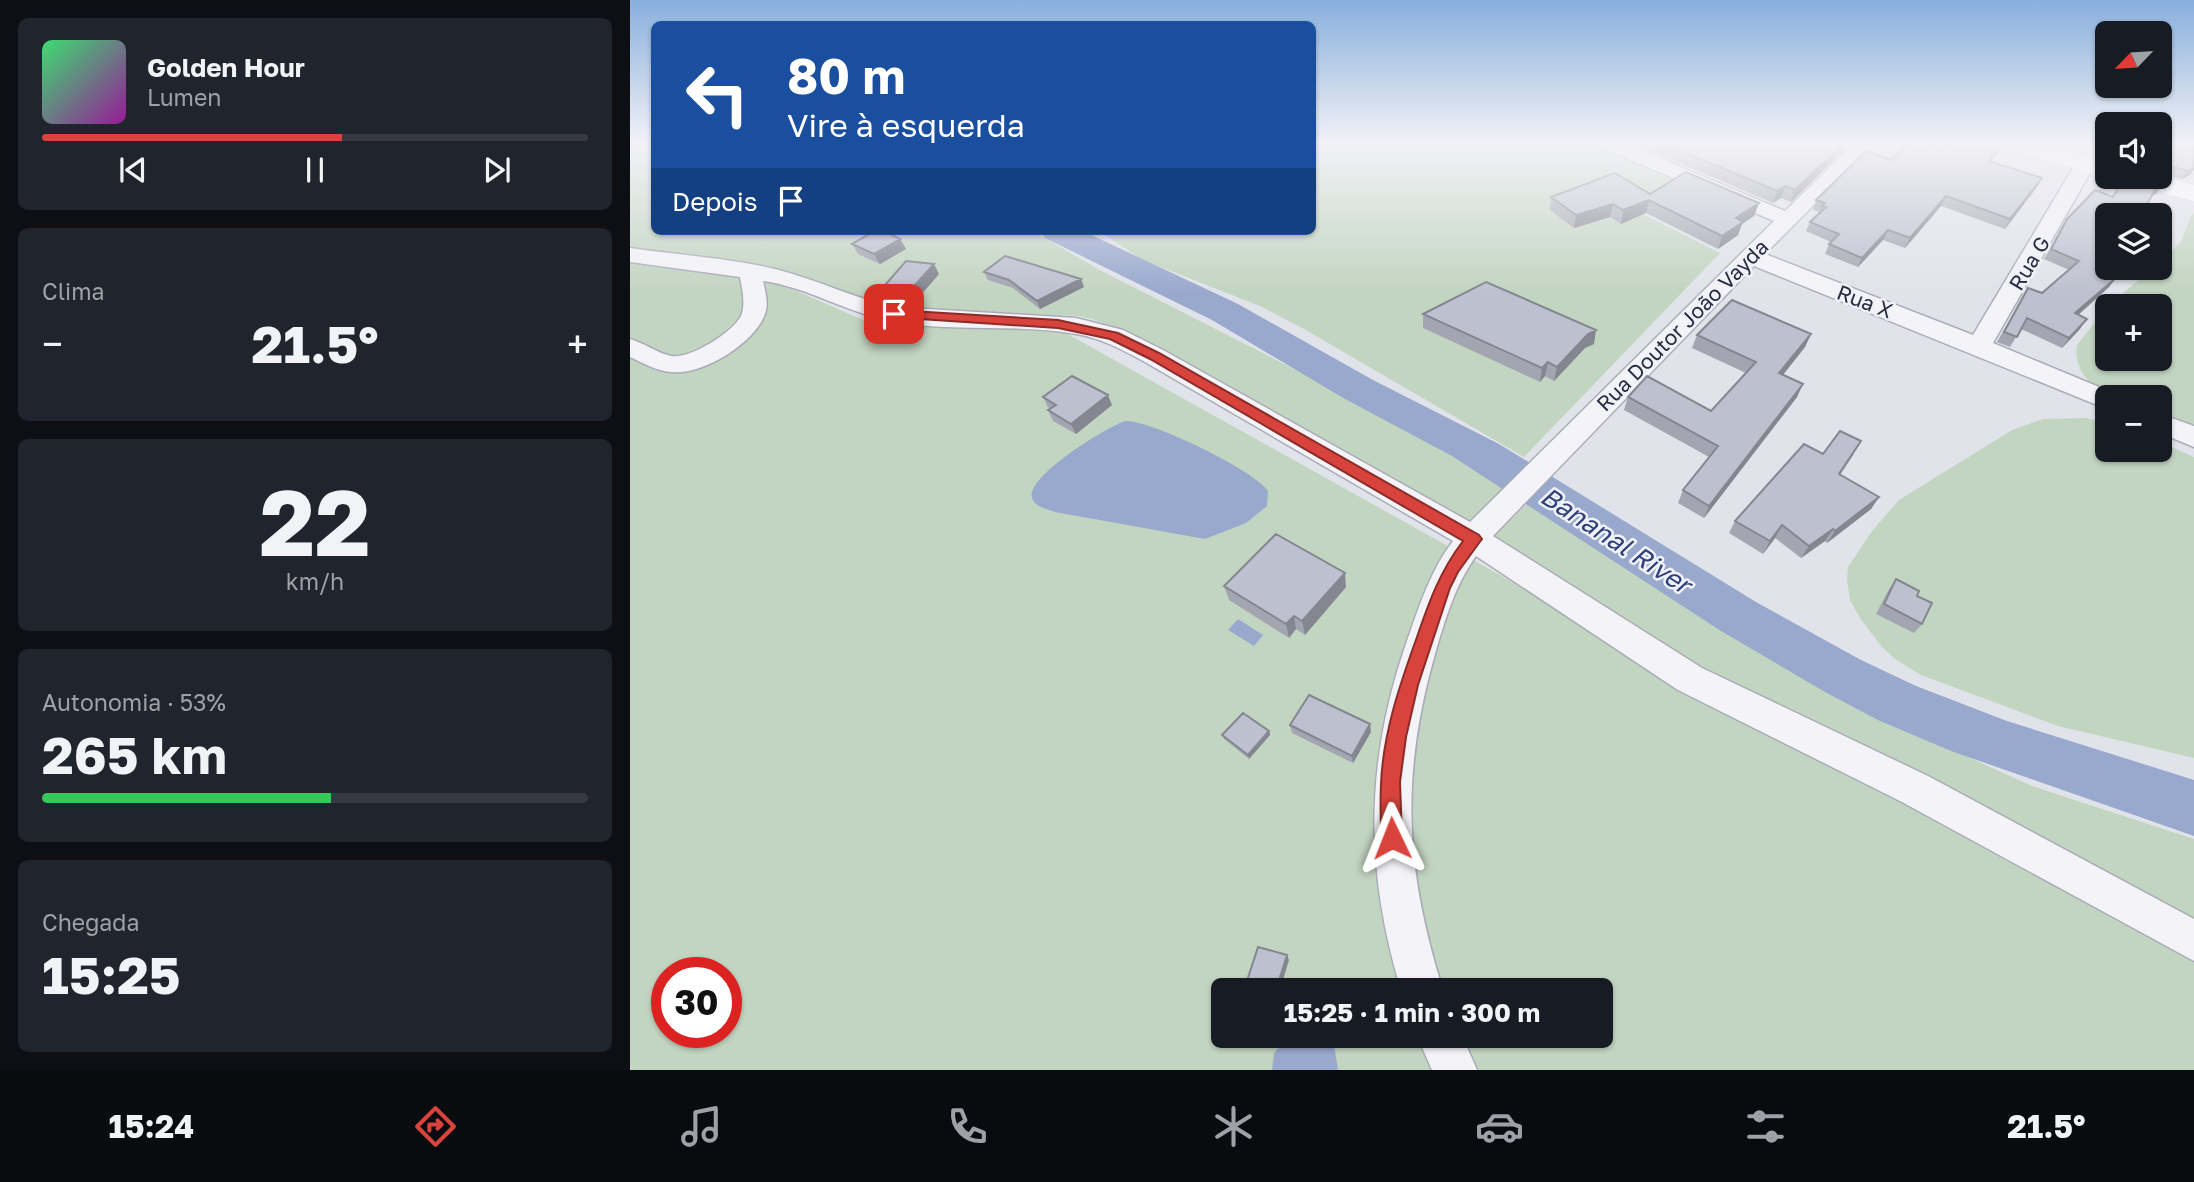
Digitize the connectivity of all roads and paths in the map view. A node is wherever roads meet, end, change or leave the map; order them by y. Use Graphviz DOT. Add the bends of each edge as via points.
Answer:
graph roads {
  1 [pos="1725,193"];
  2 [pos="1814,193"];
  3 [pos="2076,193"];
  4 [pos="1787,219"];
  5 [pos="630,255"];
  6 [pos="1750,256"];
  7 [pos="750,271"];
  8 [pos="1979,346"];
  9 [pos="630,347"];
  10 [pos="2095,395"];
  11 [pos="2172,427"];
  12 [pos="2194,437"];
  13 [pos="1484,528"];
  14 [pos="2194,941"];
  15 [pos="1419,978"];
  16 [pos="1445,1048"];
  17 [pos="1455,1070"];
  1 -- 4 [label="street"];
  2 -- 4 [label="street, Rua Doutor João Vayda"];
  3 -- 8 [label="street, Rua G"];
  4 -- 6 [label="street, Rua Doutor João Vayda"];
  5 -- 7 [label="street"];
  6 -- 8 [label="street, Rua X"];
  6 -- 13 [label="street, Rua Doutor João Vayda"];
  7 -- 9 [label="street" via="756,305 752,317 716,349 671,364"];
  7 -- 13 [label="street" via="801,283 877,311 1058,324 1114,336"];
  8 -- 10 [label="street, Rua X"];
  11 -- 12 [label="street"];
  13 -- 14 [label="street" via="1690,678 1916,789"];
  13 -- 15 [label="street, Rua Doutor João Vayda" via="1452,568 1426,630 1397,737 1391,782 1393,857"];
  16 -- 17 [label="street"];
}
